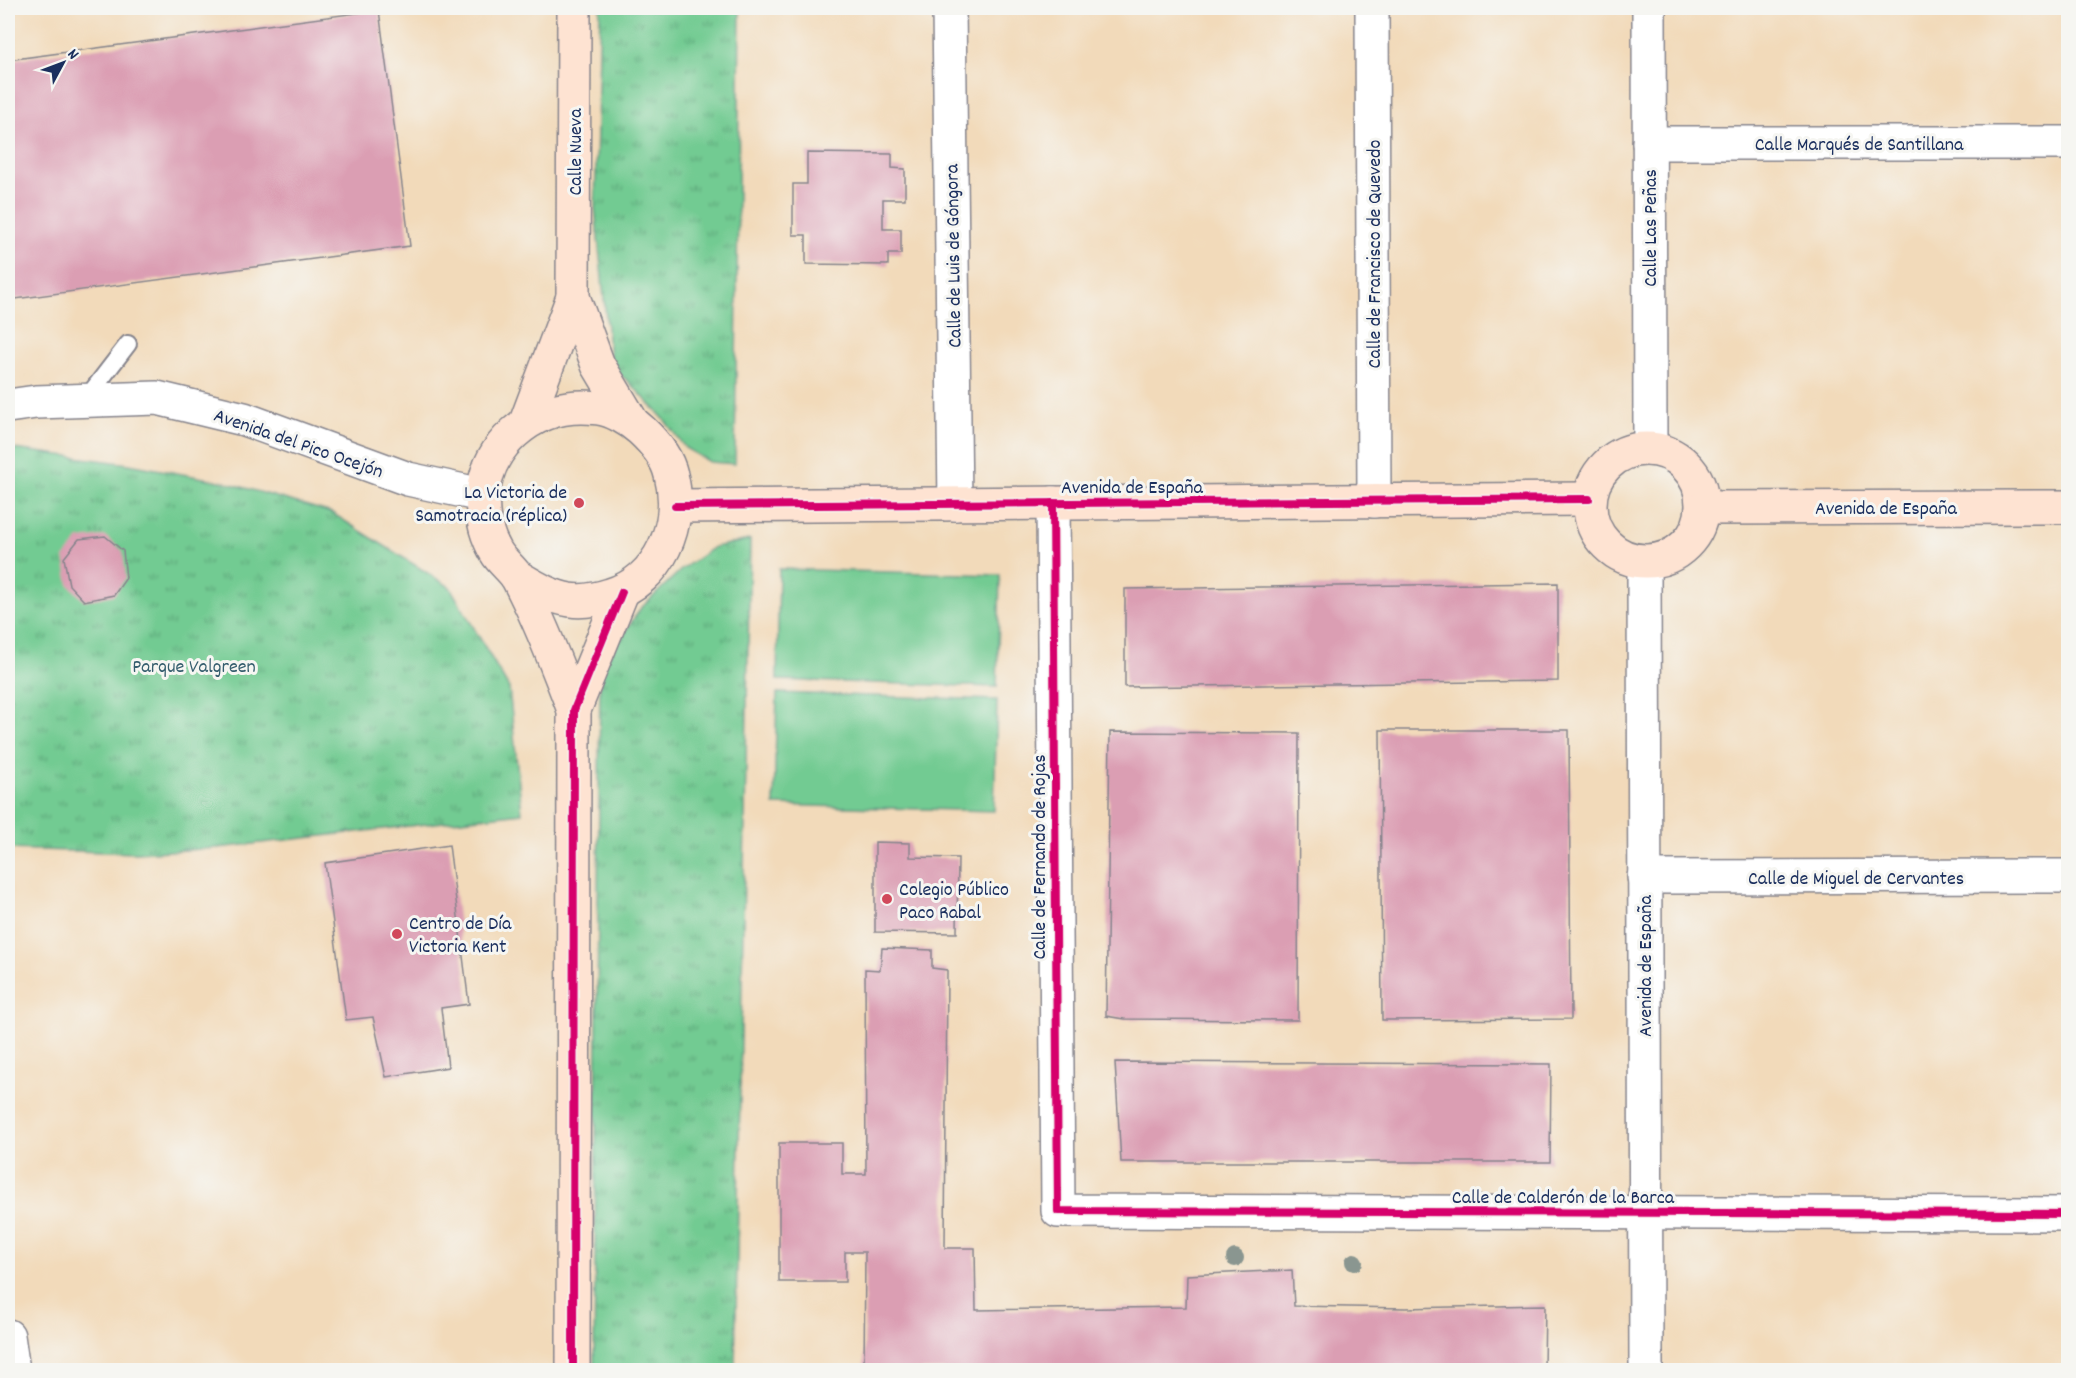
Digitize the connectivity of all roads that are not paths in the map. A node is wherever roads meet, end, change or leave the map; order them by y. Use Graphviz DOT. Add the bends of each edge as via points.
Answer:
graph roads {
  1 [pos="574,8"];
  2 [pos="949,8"];
  3 [pos="1372,8"];
  4 [pos="1649,8"];
  5 [pos="1649,143"];
  6 [pos="2068,143"];
  7 [pos="573,297"];
  8 [pos="128,344"];
  9 [pos="85,400"];
  10 [pos="8,406"];
  11 [pos="526,422"];
  12 [pos="632,422"];
  13 [pos="1650,449"];
  14 [pos="482,495"];
  15 [pos="1589,499"];
  16 [pos="1374,501"];
  17 [pos="1053,503"];
  18 [pos="955,504"];
  19 [pos="675,506"];
  20 [pos="2068,507"];
  21 [pos="1703,508"];
  22 [pos="1644,562"];
  23 [pos="516,576"];
  24 [pos="622,592"];
  25 [pos="574,710"];
  26 [pos="2068,876"];
  27 [pos="1644,877"];
  28 [pos="1058,1210"];
  29 [pos="1644,1213"];
  30 [pos="2068,1214"];
  31 [pos="8,1336"];
  32 [pos="13,1371"];
  33 [pos="573,1371"];
  34 [pos="1646,1371"];
  1 -- 7 [label="street, Calle Nueva"];
  2 -- 18 [label="street, Calle de Luis de Góngora"];
  3 -- 16 [label="street, Calle de Francisco de Quevedo"];
  4 -- 5 [label="street, Calle Las Peñas"];
  5 -- 6 [label="street, Calle Marqués de Santillana"];
  5 -- 13 [label="street, Calle Las Peñas"];
  7 -- 11 [label="street, Calle Nueva"];
  7 -- 12 [label="street, Calle Nueva" via="598,364"];
  8 -- 9 [label="lane"];
  9 -- 10 [label="street, Avenida del Pico Ocejón"];
  9 -- 14 [label="street, Avenida del Pico Ocejón" via="157,398 244,419 408,479"];
  11 -- 12 [label="street" via="558,409 581,406 602,408"];
  11 -- 14 [label="street" via="501,445 489,468"];
  12 -- 19 [label="street" via="656,444 671,474"];
  13 -- 15 [label="street" via="1632,450 1616,457 1603,468"];
  13 -- 21 [label="street" via="1682,461 1697,482"];
  14 -- 23 [label="street" via="485,525 496,553"];
  15 -- 16 [label="street, Avenida de España"];
  15 -- 22 [label="street" via="1590,518 1610,549"];
  16 -- 17 [label="street, Avenida de España"];
  17 -- 18 [label="street, Avenida de España"];
  17 -- 28 [label="street, Calle de Fernando de Rojas"];
  18 -- 19 [label="street, Avenida de España"];
  19 -- 24 [label="street" via="660,557 644,577"];
  20 -- 21 [label="street, Avenida de España"];
  21 -- 22 [label="street" via="1699,525 1684,546 1662,560"];
  22 -- 27 [label="street, Avenida de España"];
  23 -- 24 [label="street" via="543,592 571,600 596,600"];
  23 -- 25 [label="street" via="543,630"];
  24 -- 25 [label="street"];
  25 -- 33 [label="street"];
  26 -- 27 [label="street, Calle de Miguel de Cervantes"];
  27 -- 29 [label="street, Avenida de España"];
  28 -- 29 [label="street, Calle de Calderón de la Barca"];
  29 -- 30 [label="street, Calle de Calderón de la Barca"];
  29 -- 34 [label="street, Avenida de España"];
  31 -- 32 [label="street"];
}
